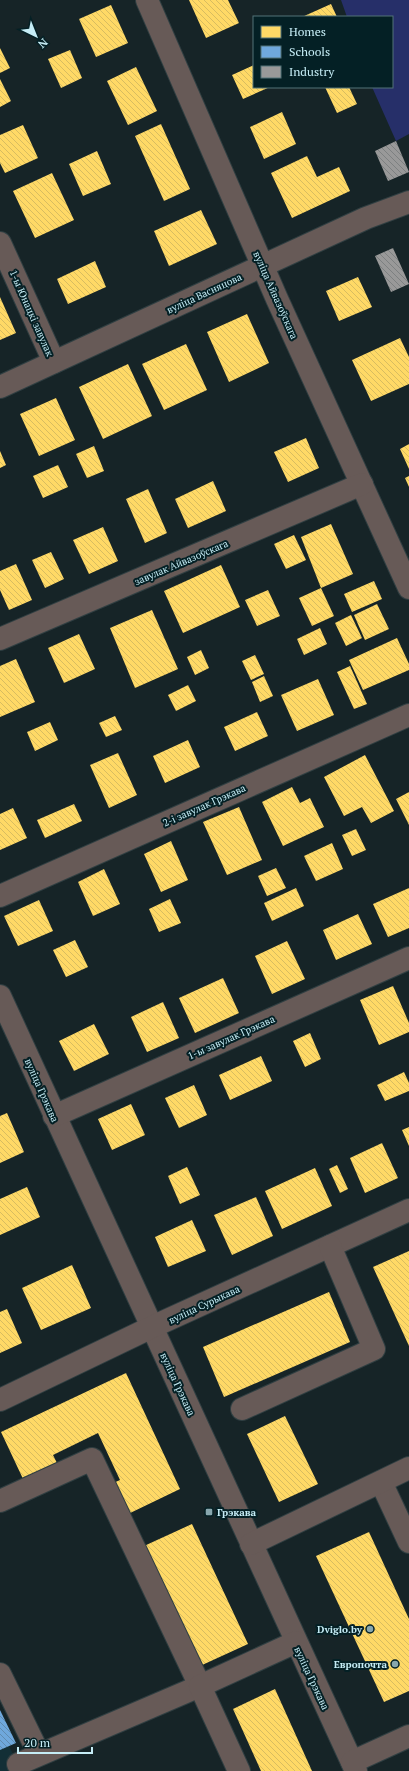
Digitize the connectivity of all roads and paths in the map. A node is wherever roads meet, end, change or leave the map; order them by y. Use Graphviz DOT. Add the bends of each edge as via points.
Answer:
graph roads {
  1 [pos="147,0"];
  2 [pos="409,202"];
  3 [pos="0,243"];
  4 [pos="263,266"];
  5 [pos="54,362"];
  6 [pos="0,387"];
  7 [pos="362,484"];
  8 [pos="409,588"];
  9 [pos="0,639"];
  10 [pos="409,715"];
  11 [pos="0,896"];
  12 [pos="409,958"];
  13 [pos="0,996"];
  14 [pos="54,1116"];
  15 [pos="409,1210"];
  16 [pos="330,1246"];
  17 [pos="152,1327"];
  18 [pos="0,1400"];
  19 [pos="242,1409"];
  20 [pos="409,1468"];
  21 [pos="381,1482"];
  22 [pos="0,1501"];
  23 [pos="409,1542"];
  24 [pos="251,1544"];
  25 [pos="296,1642"];
  26 [pos="0,1674"];
  27 [pos="200,1686"];
  28 [pos="409,1736"];
  29 [pos="39,1754"];
  30 [pos="18,1764"];
  31 [pos="354,1767"];
  32 [pos="239,1771"];
  1 -- 4 [label="street, вуліца Айвазоўскага"];
  2 -- 4 [label="street, вуліца Васняцова" via="366,218"];
  3 -- 5 [label="street, 1-ы Юнацкі завулак"];
  4 -- 5 [label="street, вуліца Васняцова"];
  4 -- 7 [label="street, вуліца Айвазоўскага"];
  5 -- 6 [label="street, вуліца Васняцова"];
  7 -- 8 [label="street, вуліца Айвазоўскага"];
  7 -- 9 [label="street, завулак Айвазоўскага"];
  10 -- 11 [label="street, 2-і завулак Грэкава"];
  12 -- 14 [label="street, 1-ы завулак Грэкава"];
  13 -- 14 [label="street, вуліца Грэкава"];
  14 -- 17 [label="street, вуліца Грэкава"];
  15 -- 16 [label="street, вуліца Сурыкава"];
  16 -- 17 [label="street, вуліца Сурыкава"];
  16 -- 19 [label="street" via="374,1349"];
  17 -- 18 [label="street, вуліца Сурыкава"];
  17 -- 24 [label="street, вуліца Грэкава"];
  20 -- 21 [label="street"];
  21 -- 23 [label="street"];
  21 -- 24 [label="street"];
  22 -- 27 [label="street" via="92,1459"];
  24 -- 25 [label="street, вуліца Грэкава"];
  25 -- 27 [label="street"];
  25 -- 31 [label="street, вуліца Грэкава"];
  26 -- 29 [label="street"];
  27 -- 29 [label="street"];
  27 -- 32 [label="street"];
  28 -- 31 [label="street"];
  29 -- 30 [label="street"];
}
